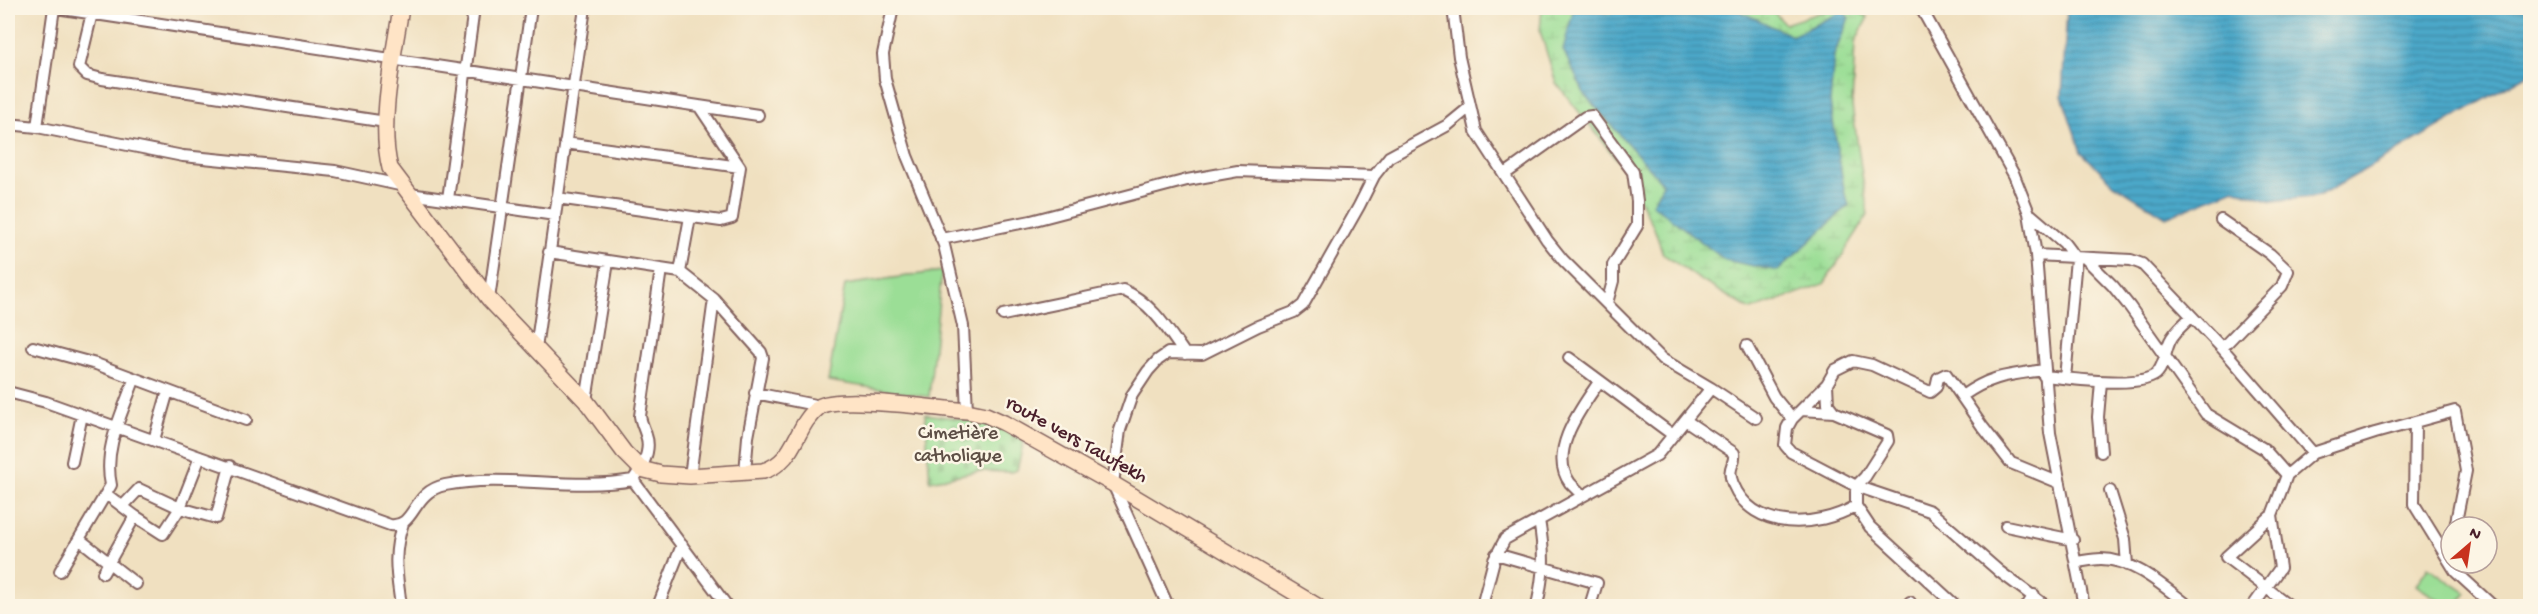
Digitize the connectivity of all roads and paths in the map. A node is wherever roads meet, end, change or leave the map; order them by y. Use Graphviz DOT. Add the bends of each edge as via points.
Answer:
graph roads {
  1 [pos="55,8"];
  2 [pos="401,8"];
  3 [pos="474,8"];
  4 [pos="531,8"];
  5 [pos="585,8"];
  6 [pos="893,8"];
  7 [pos="1453,8"];
  8 [pos="1921,8"];
  9 [pos="92,13"];
  10 [pos="394,59"];
  11 [pos="465,70"];
  12 [pos="521,79"];
  13 [pos="574,87"];
  14 [pos="699,106"];
  15 [pos="1470,107"];
  16 [pos="758,115"];
  17 [pos="386,122"];
  18 [pos="8,124"];
  19 [pos="38,127"];
  20 [pos="565,143"];
  21 [pos="740,166"];
  22 [pos="1505,174"];
  23 [pos="1374,176"];
  24 [pos="407,190"];
  25 [pos="557,198"];
  26 [pos="448,199"];
  27 [pos="502,207"];
  28 [pos="2029,213"];
  29 [pos="555,215"];
  30 [pos="690,217"];
  31 [pos="2221,220"];
  32 [pos="941,239"];
  33 [pos="549,252"];
  34 [pos="2036,255"];
  35 [pos="2081,259"];
  36 [pos="608,262"];
  37 [pos="661,269"];
  38 [pos="680,272"];
  39 [pos="489,299"];
  40 [pos="714,299"];
  41 [pos="1607,303"];
  42 [pos="1003,315"];
  43 [pos="2191,316"];
  44 [pos="1747,346"];
  45 [pos="33,347"];
  46 [pos="536,348"];
  47 [pos="2222,348"];
  48 [pos="1185,354"];
  49 [pos="1569,358"];
  50 [pos="2164,358"];
  51 [pos="2044,373"];
  52 [pos="2064,378"];
  53 [pos="134,380"];
  54 [pos="1599,382"];
  55 [pos="2101,382"];
  56 [pos="1827,384"];
  57 [pos="1712,388"];
  58 [pos="168,391"];
  59 [pos="8,392"];
  60 [pos="755,393"];
  61 [pos="1962,396"];
  62 [pos="586,400"];
  63 [pos="820,406"];
  64 [pos="1801,410"];
  65 [pos="967,411"];
  66 [pos="1834,412"];
  67 [pos="82,415"];
  68 [pos="1756,418"];
  69 [pos="1792,419"];
  70 [pos="246,420"];
  71 [pos="1685,420"];
  72 [pos="2415,422"];
  73 [pos="116,427"];
  74 [pos="1673,435"];
  75 [pos="154,440"];
  76 [pos="2101,452"];
  77 [pos="2313,453"];
  78 [pos="200,457"];
  79 [pos="72,462"];
  80 [pos="230,466"];
  81 [pos="745,472"];
  82 [pos="637,474"];
  83 [pos="2287,475"];
  84 [pos="690,476"];
  85 [pos="2060,483"];
  86 [pos="1113,484"];
  87 [pos="1856,486"];
  88 [pos="2110,491"];
  89 [pos="106,494"];
  90 [pos="1583,496"];
  91 [pos="123,506"];
  92 [pos="1856,506"];
  93 [pos="180,508"];
  94 [pos="2272,515"];
  95 [pos="2457,515"];
  96 [pos="135,516"];
  97 [pos="1539,520"];
  98 [pos="403,524"];
  99 [pos="2006,526"];
  100 [pos="79,539"];
  101 [pos="2439,539"];
  102 [pos="2073,540"];
  103 [pos="682,545"];
  104 [pos="1496,554"];
  105 [pos="109,562"];
  106 [pos="2077,562"];
  107 [pos="2127,565"];
  108 [pos="1544,569"];
  109 [pos="60,571"];
  110 [pos="103,573"];
  111 [pos="2459,575"];
  112 [pos="136,584"];
  113 [pos="2267,588"];
  114 [pos="2034,596"];
  115 [pos="401,606"];
  116 [pos="658,606"];
  117 [pos="727,606"];
  118 [pos="1168,606"];
  119 [pos="1317,606"];
  120 [pos="1482,606"];
  121 [pos="1537,606"];
  122 [pos="1590,606"];
  123 [pos="1956,606"];
  124 [pos="2027,606"];
  125 [pos="2046,606"];
  126 [pos="2084,606"];
  127 [pos="2189,606"];
  128 [pos="2253,606"];
  129 [pos="2290,606"];
  130 [pos="2493,606"];
  1 -- 9 [label="street"];
  1 -- 19 [label="street"];
  2 -- 10 [label="street"];
  3 -- 11 [label="street"];
  4 -- 12 [label="street"];
  5 -- 13 [label="street"];
  6 -- 32 [label="street" via="884,54 885,79 907,156"];
  7 -- 15 [label="street"];
  8 -- 28 [label="street" via="2014,175"];
  9 -- 10 [label="street"];
  9 -- 17 [label="street" via="79,67 87,75"];
  10 -- 11 [label="street"];
  10 -- 17 [label="street"];
  11 -- 12 [label="street"];
  11 -- 26 [label="street"];
  12 -- 13 [label="street"];
  12 -- 27 [label="street"];
  13 -- 14 [label="street"];
  13 -- 20 [label="street"];
  14 -- 16 [label="street"];
  14 -- 21 [label="street"];
  15 -- 22 [label="street" via="1476,131"];
  15 -- 23 [label="street" via="1448,125 1389,157"];
  17 -- 24 [label="street" via="385,149 390,168"];
  18 -- 19 [label="street"];
  19 -- 24 [label="street" via="183,156 335,171"];
  20 -- 21 [label="street"];
  20 -- 25 [label="street"];
  21 -- 30 [label="street" via="732,218 721,221"];
  22 -- 41 [label="street" via="1547,240"];
  22 -- 41 [label="street" via="1585,117 1592,117 1633,172 1637,201 1636,226 1613,265"];
  23 -- 32 [label="street" via="1238,171"];
  23 -- 48 [label="street" via="1303,304 1294,312 1202,354"];
  24 -- 26 [label="street"];
  24 -- 39 [label="street"];
  25 -- 29 [label="street"];
  25 -- 30 [label="street"];
  26 -- 27 [label="street"];
  27 -- 29 [label="street"];
  27 -- 39 [label="street"];
  28 -- 34 [label="street"];
  28 -- 35 [label="street"];
  29 -- 33 [label="street"];
  30 -- 38 [label="street"];
  31 -- 47 [label="street" via="2270,254 2288,272 2282,286"];
  32 -- 65 [label="street" via="963,326"];
  33 -- 36 [label="street"];
  33 -- 46 [label="street"];
  34 -- 35 [label="street"];
  34 -- 51 [label="street"];
  35 -- 43 [label="street" via="2137,261"];
  35 -- 50 [label="street" via="2113,286"];
  35 -- 52 [label="street"];
  36 -- 37 [label="street"];
  36 -- 62 [label="street"];
  37 -- 38 [label="street"];
  37 -- 82 [label="street" via="640,416 648,441"];
  38 -- 40 [label="street"];
  39 -- 46 [label="street"];
  40 -- 60 [label="street" via="761,352"];
  40 -- 84 [label="street"];
  41 -- 57 [label="street" via="1662,359"];
  42 -- 48 [label="street" via="1123,290 1149,308"];
  43 -- 47 [label="street"];
  43 -- 50 [label="street" via="2172,337"];
  44 -- 69 [label="street" via="1774,397"];
  45 -- 53 [label="street" via="96,364"];
  46 -- 62 [label="street"];
  47 -- 77 [label="street"];
  48 -- 86 [label="street" via="1168,353 1158,360 1132,395 1120,430"];
  49 -- 54 [label="street"];
  50 -- 55 [label="street" via="2157,374"];
  50 -- 83 [label="street" via="2206,414 2264,449"];
  51 -- 52 [label="street"];
  51 -- 61 [label="street" via="1995,377"];
  51 -- 85 [label="street"];
  52 -- 55 [label="street"];
  53 -- 58 [label="street"];
  53 -- 73 [label="street"];
  54 -- 74 [label="street"];
  54 -- 90 [label="street" via="1581,409 1562,455 1570,482"];
  55 -- 76 [label="street"];
  56 -- 61 [label="street" via="1835,370 1853,361 1872,365 1930,392 1938,378 1946,374"];
  56 -- 64 [label="street"];
  56 -- 66 [label="street" via="1828,404"];
  57 -- 68 [label="street"];
  57 -- 71 [label="street"];
  58 -- 70 [label="street"];
  58 -- 75 [label="street"];
  59 -- 67 [label="street"];
  60 -- 63 [label="street"];
  60 -- 81 [label="street"];
  61 -- 85 [label="street" via="2011,463"];
  62 -- 82 [label="street"];
  63 -- 65 [label="street, route vers Tawfekh" via="840,400"];
  63 -- 81 [label="street" via="784,460 772,468"];
  64 -- 66 [label="street"];
  64 -- 69 [label="street"];
  65 -- 86 [label="street, route vers Tawfekh" via="1004,423"];
  66 -- 87 [label="street" via="1887,435 1888,441"];
  67 -- 73 [label="street"];
  67 -- 79 [label="street"];
  69 -- 87 [label="street" via="1785,444 1791,452"];
  71 -- 74 [label="street"];
  71 -- 92 [label="street" via="1734,453 1729,470 1734,485 1747,506 1767,517 1803,523"];
  72 -- 77 [label="street"];
  72 -- 95 [label="street" via="2456,411 2466,471"];
  72 -- 101 [label="street" via="2414,504"];
  73 -- 75 [label="street"];
  73 -- 89 [label="street" via="108,472 111,485"];
  74 -- 90 [label="street" via="1657,455"];
  75 -- 78 [label="street"];
  77 -- 83 [label="street"];
  78 -- 80 [label="street"];
  78 -- 93 [label="street"];
  80 -- 93 [label="street" via="216,518"];
  80 -- 98 [label="street" via="390,525"];
  81 -- 84 [label="street"];
  82 -- 84 [label="street"];
  82 -- 98 [label="street" via="584,484 450,484 425,493"];
  82 -- 103 [label="street"];
  83 -- 94 [label="street"];
  85 -- 102 [label="street"];
  86 -- 118 [label="street"];
  86 -- 119 [label="street, route vers Tawfekh"];
  87 -- 92 [label="street"];
  87 -- 114 [label="street" via="1930,511"];
  88 -- 107 [label="street" via="2125,539"];
  89 -- 91 [label="street"];
  89 -- 100 [label="street"];
  90 -- 97 [label="street"];
  91 -- 93 [label="street" via="139,489"];
  91 -- 96 [label="street"];
  92 -- 123 [label="street" via="1870,527"];
  93 -- 96 [label="street" via="163,534"];
  94 -- 113 [label="street" via="2280,568"];
  94 -- 113 [label="street" via="2226,557"];
  96 -- 105 [label="street"];
  97 -- 104 [label="street" via="1504,539"];
  97 -- 108 [label="street"];
  98 -- 115 [label="street" via="395,565"];
  99 -- 102 [label="street"];
  100 -- 105 [label="street"];
  100 -- 109 [label="street"];
  102 -- 106 [label="street"];
  103 -- 116 [label="street"];
  103 -- 117 [label="street"];
  104 -- 108 [label="street"];
  104 -- 120 [label="street"];
  105 -- 110 [label="street"];
  105 -- 112 [label="street"];
  106 -- 107 [label="street" via="2102,559"];
  106 -- 126 [label="street"];
  107 -- 127 [label="street"];
  108 -- 121 [label="street"];
  108 -- 122 [label="street" via="1597,583"];
  111 -- 130 [label="street"];
  113 -- 128 [label="street"];
  113 -- 129 [label="street"];
  114 -- 124 [label="street"];
  114 -- 125 [label="street"];
}
